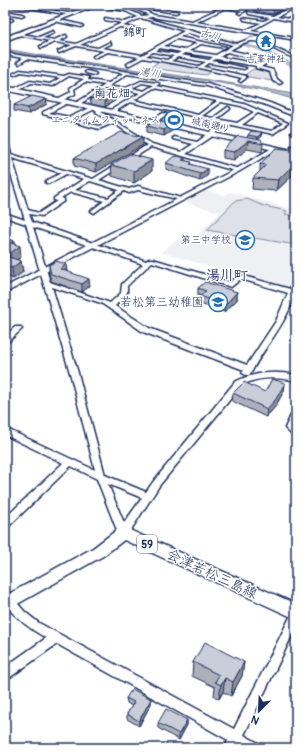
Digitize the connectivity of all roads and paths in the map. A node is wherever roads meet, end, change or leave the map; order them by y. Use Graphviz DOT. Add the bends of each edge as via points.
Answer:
graph roads {
  1 [pos="13,5"];
  2 [pos="63,5"];
  3 [pos="95,5"];
  4 [pos="116,5"];
  5 [pos="130,5"];
  6 [pos="150,5"];
  7 [pos="19,6"];
  8 [pos="218,6"];
  9 [pos="227,6"];
  10 [pos="296,6"];
  11 [pos="144,7"];
  12 [pos="174,8"];
  13 [pos="138,9"];
  14 [pos="127,10"];
  15 [pos="5,11"];
  16 [pos="48,11"];
  17 [pos="168,11"];
  18 [pos="176,12"];
  19 [pos="284,12"];
  20 [pos="240,13"];
  21 [pos="249,13"];
  22 [pos="296,13"];
  23 [pos="71,14"];
  24 [pos="279,14"];
  25 [pos="22,15"];
  26 [pos="152,16"];
  27 [pos="141,17"];
  28 [pos="274,17"];
  29 [pos="5,19"];
  30 [pos="106,19"];
  31 [pos="295,19"];
  32 [pos="11,20"];
  33 [pos="55,20"];
  34 [pos="193,22"];
  35 [pos="264,22"];
  36 [pos="124,24"];
  37 [pos="260,25"];
  38 [pos="81,26"];
  39 [pos="118,26"];
  40 [pos="138,30"];
  41 [pos="247,31"];
  42 [pos="53,32"];
  43 [pos="188,32"];
  44 [pos="16,34"];
  45 [pos="268,35"];
  46 [pos="66,36"];
  47 [pos="37,38"];
  48 [pos="176,38"];
  49 [pos="5,39"];
  50 [pos="296,39"];
  51 [pos="251,40"];
  52 [pos="25,41"];
  53 [pos="54,41"];
  54 [pos="167,42"];
  55 [pos="199,42"];
  56 [pos="244,42"];
  57 [pos="110,43"];
  58 [pos="174,43"];
  59 [pos="76,45"];
  60 [pos="160,46"];
  61 [pos="186,46"];
  62 [pos="41,47"];
  63 [pos="192,47"];
  64 [pos="234,47"];
  65 [pos="98,49"];
  66 [pos="107,50"];
  67 [pos="151,51"];
  68 [pos="185,51"];
  69 [pos="227,51"];
  70 [pos="59,52"];
  71 [pos="5,54"];
  72 [pos="124,54"];
  73 [pos="119,56"];
  74 [pos="142,56"];
  75 [pos="177,56"];
  76 [pos="27,57"];
  77 [pos="94,57"];
  78 [pos="217,57"];
  79 [pos="296,57"];
  80 [pos="168,61"];
  81 [pos="210,62"];
  82 [pos="19,63"];
  83 [pos="67,63"];
  84 [pos="30,65"];
  85 [pos="128,65"];
  86 [pos="260,65"];
  87 [pos="200,67"];
  88 [pos="57,68"];
  89 [pos="244,68"];
  90 [pos="102,69"];
  91 [pos="20,70"];
  92 [pos="87,72"];
  93 [pos="126,73"];
  94 [pos="14,74"];
  95 [pos="64,78"];
  96 [pos="166,79"];
  97 [pos="85,81"];
  98 [pos="241,81"];
  99 [pos="280,83"];
  100 [pos="110,84"];
  101 [pos="156,86"];
  102 [pos="5,88"];
  103 [pos="104,88"];
  104 [pos="128,89"];
  105 [pos="15,90"];
  106 [pos="206,91"];
  107 [pos="144,92"];
  108 [pos="226,95"];
  109 [pos="198,96"];
  110 [pos="59,100"];
  111 [pos="219,100"];
  112 [pos="130,101"];
  113 [pos="66,102"];
  114 [pos="76,104"];
  115 [pos="93,108"];
  116 [pos="228,108"];
  117 [pos="100,110"];
  118 [pos="258,111"];
  119 [pos="111,112"];
  120 [pos="165,114"];
  121 [pos="199,116"];
  122 [pos="296,116"];
  123 [pos="70,119"];
  124 [pos="213,120"];
  125 [pos="63,122"];
  126 [pos="112,122"];
  127 [pos="152,122"];
  128 [pos="226,123"];
  129 [pos="238,126"];
  130 [pos="211,135"];
  131 [pos="175,138"];
  132 [pos="198,144"];
  133 [pos="5,145"];
  134 [pos="150,145"];
  135 [pos="296,145"];
  136 [pos="274,149"];
  137 [pos="288,152"];
  138 [pos="296,154"];
  139 [pos="8,155"];
  140 [pos="182,156"];
  141 [pos="237,170"];
  142 [pos="66,172"];
  143 [pos="92,180"];
  144 [pos="48,182"];
  145 [pos="144,184"];
  146 [pos="138,188"];
  147 [pos="123,189"];
  148 [pos="70,190"];
  149 [pos="109,200"];
  150 [pos="179,200"];
  151 [pos="26,211"];
  152 [pos="94,211"];
  153 [pos="5,215"];
  154 [pos="30,224"];
  155 [pos="93,244"];
  156 [pos="147,263"];
  157 [pos="44,270"];
  158 [pos="47,283"];
  159 [pos="296,283"];
  160 [pos="5,290"];
  161 [pos="292,292"];
  162 [pos="110,306"];
  163 [pos="18,329"];
  164 [pos="5,340"];
  165 [pos="250,368"];
  166 [pos="261,376"];
  167 [pos="296,378"];
  168 [pos="240,382"];
  169 [pos="296,413"];
  170 [pos="5,431"];
  171 [pos="296,434"];
  172 [pos="70,462"];
  173 [pos="101,477"];
  174 [pos="148,496"];
  175 [pos="5,524"];
  176 [pos="123,533"];
  177 [pos="7,603"];
  178 [pos="296,612"];
  179 [pos="296,616"];
  180 [pos="57,637"];
  181 [pos="5,674"];
  182 [pos="234,743"];
  183 [pos="256,748"];
  1 -- 7 [label="street"];
  2 -- 16 [label="street"];
  3 -- 14 [label="street"];
  3 -- 23 [label="highway"];
  4 -- 14 [label="street"];
  5 -- 13 [label="street"];
  6 -- 11 [label="street"];
  7 -- 15 [label="street"];
  7 -- 16 [label="street"];
  8 -- 9 [label="street"];
  9 -- 20 [label="street" via="245,10"];
  9 -- 34 [label="street"];
  10 -- 19 [label="street"];
  11 -- 13 [label="street"];
  11 -- 17 [label="street"];
  12 -- 17 [label="street"];
  13 -- 14 [label="street"];
  13 -- 26 [label="street"];
  14 -- 27 [label="street"];
  15 -- 25 [label="street"];
  16 -- 23 [label="street"];
  17 -- 18 [label="street"];
  19 -- 22 [label="street"];
  19 -- 24 [label="street"];
  21 -- 28 [label="street"];
  23 -- 33 [label="highway"];
  24 -- 28 [label="street"];
  24 -- 31 [label="street"];
  26 -- 27 [label="street"];
  26 -- 34 [label="street"];
  26 -- 56 [label="street"];
  27 -- 36 [label="street"];
  27 -- 43 [label="street"];
  28 -- 31 [label="street"];
  28 -- 35 [label="street"];
  29 -- 32 [label="street"];
  30 -- 36 [label="street"];
  33 -- 38 [label="street"];
  33 -- 44 [label="highway"];
  34 -- 41 [label="street"];
  35 -- 37 [label="street"];
  35 -- 37 [label="street" via="244,20"];
  36 -- 39 [label="street"];
  37 -- 41 [label="street"];
  39 -- 40 [label="street"];
  39 -- 59 [label="street"];
  41 -- 45 [label="street"];
  42 -- 47 [label="street"];
  43 -- 48 [label="street"];
  43 -- 64 [label="street"];
  44 -- 47 [label="street"];
  44 -- 49 [label="highway"];
  45 -- 50 [label="street"];
  45 -- 51 [label="street"];
  46 -- 53 [label="street"];
  47 -- 52 [label="street"];
  47 -- 53 [label="street"];
  48 -- 54 [label="street"];
  48 -- 55 [label="street"];
  51 -- 56 [label="street"];
  51 -- 79 [label="street"];
  53 -- 59 [label="street"];
  53 -- 62 [label="street"];
  54 -- 58 [label="street"];
  54 -- 60 [label="street"];
  55 -- 63 [label="street"];
  55 -- 64 [label="street"];
  56 -- 64 [label="street"];
  57 -- 65 [label="street"];
  59 -- 65 [label="street"];
  59 -- 70 [label="street"];
  60 -- 67 [label="street"];
  60 -- 68 [label="street"];
  61 -- 63 [label="street"];
  63 -- 68 [label="street"];
  64 -- 69 [label="street"];
  65 -- 66 [label="street"];
  66 -- 72 [label="street"];
  66 -- 77 [label="street"];
  67 -- 74 [label="street"];
  67 -- 75 [label="street"];
  68 -- 75 [label="street"];
  68 -- 78 [label="street"];
  69 -- 78 [label="street"];
  69 -- 86 [label="street" via="267,61"];
  71 -- 76 [label="street"];
  72 -- 73 [label="street"];
  72 -- 74 [label="street"];
  74 -- 80 [label="street"];
  74 -- 85 [label="street"];
  75 -- 80 [label="street"];
  75 -- 81 [label="street"];
  76 -- 82 [label="street"];
  76 -- 83 [label="street"];
  78 -- 81 [label="street"];
  78 -- 86 [label="street"];
  80 -- 87 [label="street"];
  81 -- 87 [label="street"];
  81 -- 89 [label="street"];
  83 -- 88 [label="street"];
  83 -- 90 [label="street"];
  84 -- 91 [label="street"];
  86 -- 99 [label="street" via="257,67 272,71 275,80"];
  87 -- 98 [label="street" via="244,77"];
  90 -- 92 [label="street" via="94,74"];
  90 -- 96 [label="street"];
  91 -- 94 [label="street"];
  91 -- 95 [label="street"];
  93 -- 100 [label="street"];
  95 -- 97 [label="street" via="69,75 88,78"];
  95 -- 105 [label="street" via="51,85 30,82"];
  96 -- 101 [label="street"];
  96 -- 122 [label="street" via="217,87"];
  97 -- 100 [label="street"];
  97 -- 110 [label="street" via="72,89 73,93"];
  100 -- 103 [label="street"];
  101 -- 104 [label="street" via="141,82"];
  101 -- 107 [label="street"];
  101 -- 109 [label="street"];
  102 -- 105 [label="main road, 城南通り"];
  103 -- 104 [label="street"];
  103 -- 114 [label="street"];
  104 -- 107 [label="street"];
  105 -- 110 [label="main road, 城南通り"];
  106 -- 109 [label="street"];
  107 -- 112 [label="street"];
  108 -- 111 [label="street"];
  109 -- 111 [label="street"];
  110 -- 113 [label="main road, 城南通り"];
  111 -- 118 [label="street"];
  111 -- 121 [label="street"];
  112 -- 119 [label="street"];
  112 -- 121 [label="street"];
  113 -- 114 [label="main road, 城南通り"];
  113 -- 123 [label="street" via="45,113"];
  114 -- 115 [label="main road, 城南通り"];
  115 -- 117 [label="main road, 城南通り"];
  115 -- 123 [label="street"];
  116 -- 124 [label="street"];
  117 -- 119 [label="main road, 城南通り"];
  117 -- 126 [label="street" via="98,113"];
  118 -- 129 [label="street"];
  118 -- 129 [label="street" via="286,123 273,133"];
  119 -- 127 [label="main road, 城南通り"];
  120 -- 127 [label="street"];
  121 -- 124 [label="street"];
  123 -- 125 [label="street"];
  123 -- 126 [label="street" via="100,128"];
  124 -- 128 [label="street"];
  126 -- 134 [label="street"];
  127 -- 130 [label="main road, 城南通り"];
  128 -- 129 [label="street"];
  128 -- 130 [label="street"];
  130 -- 132 [label="street"];
  130 -- 136 [label="main road, 城南通り"];
  131 -- 132 [label="street"];
  132 -- 140 [label="street"];
  133 -- 139 [label="street"];
  134 -- 140 [label="street"];
  134 -- 143 [label="street"];
  135 -- 137 [label="street"];
  136 -- 137 [label="main road, 城南通り"];
  136 -- 141 [label="street"];
  137 -- 138 [label="main road, 城南通り"];
  139 -- 142 [label="street"];
  139 -- 151 [label="street"];
  140 -- 141 [label="street"];
  141 -- 150 [label="street"];
  142 -- 143 [label="street"];
  142 -- 144 [label="street"];
  143 -- 147 [label="street"];
  143 -- 148 [label="street"];
  145 -- 146 [label="street"];
  146 -- 147 [label="street" via="129,191"];
  146 -- 150 [label="street"];
  147 -- 149 [label="street"];
  148 -- 149 [label="street"];
  148 -- 151 [label="street" via="56,199 62,200 40,215"];
  149 -- 152 [label="street"];
  150 -- 155 [label="street"];
  151 -- 154 [label="street"];
  153 -- 154 [label="street"];
  154 -- 155 [label="street"];
  154 -- 157 [label="street"];
  155 -- 156 [label="street"];
  155 -- 157 [label="street"];
  156 -- 161 [label="street" via="151,260 232,285 240,277"];
  156 -- 162 [label="street" via="124,285 124,293"];
  157 -- 158 [label="street"];
  157 -- 160 [label="street"];
  158 -- 162 [label="street"];
  158 -- 173 [label="street"];
  159 -- 161 [label="street"];
  161 -- 165 [label="street" via="280,321"];
  162 -- 165 [label="street" via="146,330"];
  163 -- 164 [label="street"];
  165 -- 166 [label="street"];
  165 -- 168 [label="street"];
  166 -- 167 [label="street"];
  166 -- 168 [label="street"];
  168 -- 174 [label="street"];
  169 -- 171 [label="street" via="289,428"];
  170 -- 172 [label="street"];
  172 -- 173 [label="street"];
  172 -- 175 [label="street"];
  173 -- 174 [label="street"];
  173 -- 176 [label="street"];
  174 -- 176 [label="street"];
  176 -- 177 [label="main road, 59" via="98,552"];
  176 -- 178 [label="main road, 会津若松三島線 / 59"];
  177 -- 180 [label="street" via="29,622"];
  179 -- 182 [label="street"];
  180 -- 181 [label="street"];
  180 -- 182 [label="street"];
  182 -- 183 [label="street"];
}
